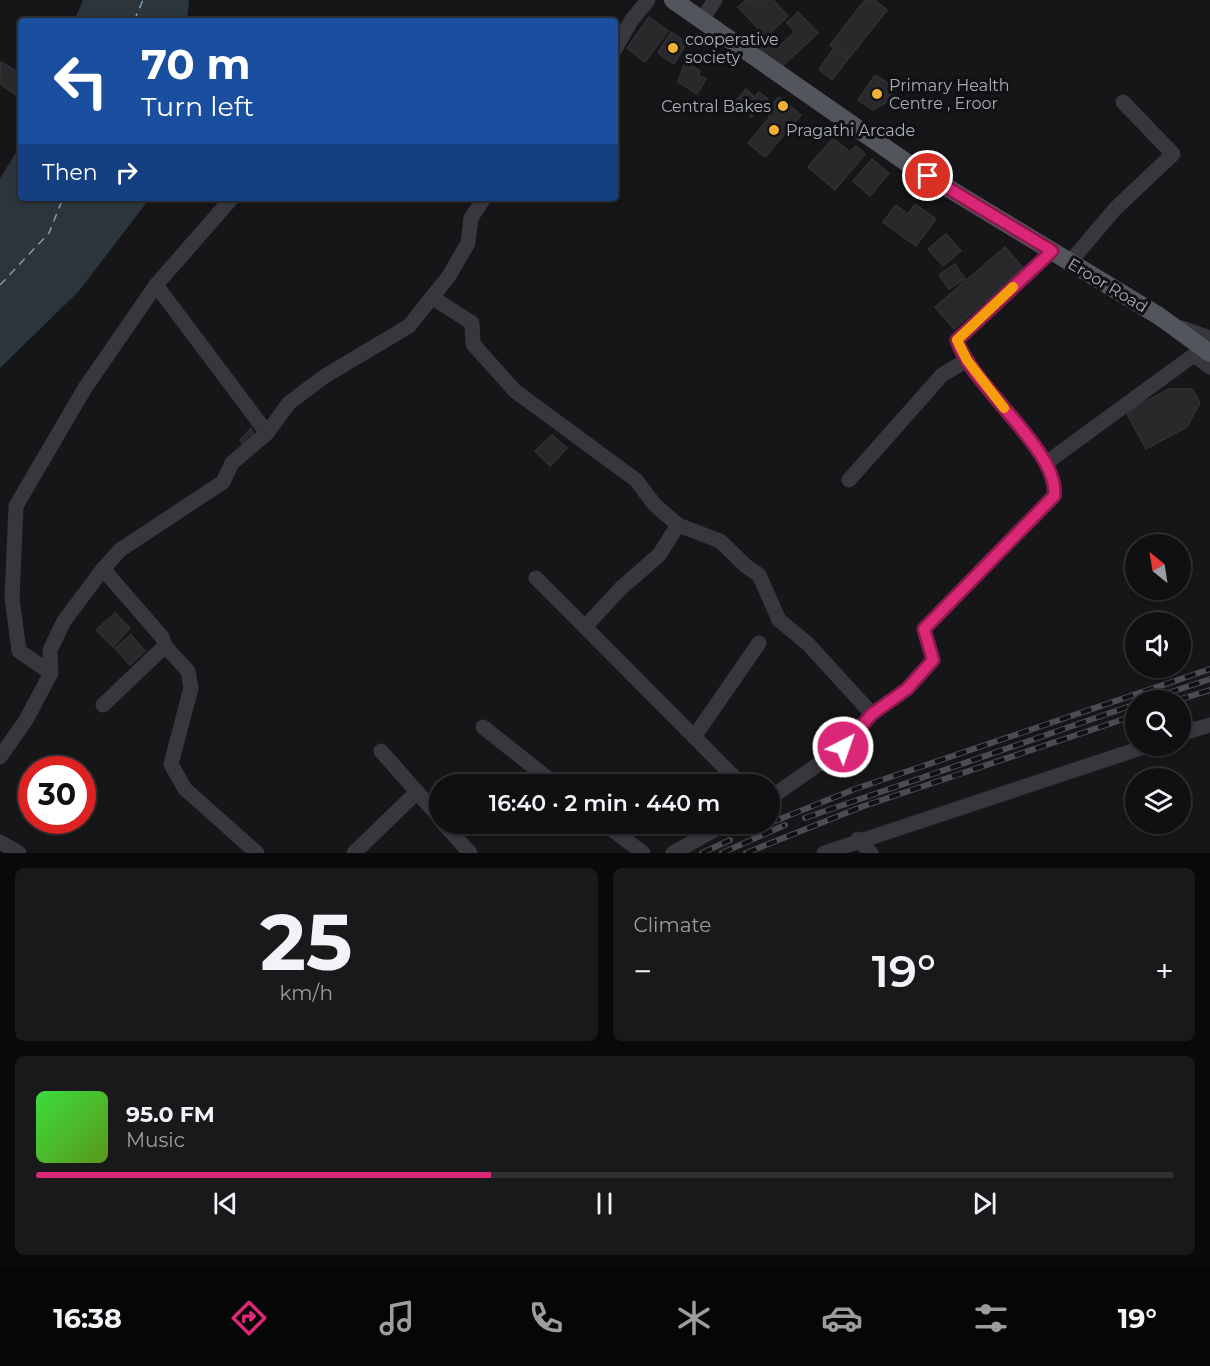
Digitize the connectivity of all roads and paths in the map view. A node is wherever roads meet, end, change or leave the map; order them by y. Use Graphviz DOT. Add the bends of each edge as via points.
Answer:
graph roads {
  1 [pos="648,0"];
  2 [pos="674,0"];
  3 [pos="715,0"];
  4 [pos="702,19"];
  5 [pos="618,44"];
  6 [pos="1123,102"];
  7 [pos="229,201"];
  8 [pos="482,201"];
  9 [pos="1052,251"];
  10 [pos="1070,262"];
  11 [pos="156,285"];
  12 [pos="433,298"];
  13 [pos="1168,323"];
  14 [pos="1210,338"];
  15 [pos="1210,353"];
  16 [pos="967,360"];
  17 [pos="1210,368"];
  18 [pos="267,433"];
  19 [pos="1046,463"];
  20 [pos="849,480"];
  21 [pos="678,525"];
  22 [pos="103,569"];
  23 [pos="536,578"];
  24 [pos="585,627"];
  25 [pos="759,643"];
  26 [pos="165,646"];
  27 [pos="51,673"];
  28 [pos="103,705"];
  29 [pos="872,714"];
  30 [pos="1210,725"];
  31 [pos="483,728"];
  32 [pos="1191,731"];
  33 [pos="694,737"];
  34 [pos="381,751"];
  35 [pos="1125,753"];
  36 [pos="0,757"];
  37 [pos="542,774"];
  38 [pos="731,774"];
  39 [pos="780,791"];
  40 [pos="417,792"];
  41 [pos="429,806"];
  42 [pos="453,834"];
  43 [pos="618,834"];
  44 [pos="707,834"];
  45 [pos="858,840"];
  46 [pos="0,842"];
  47 [pos="19,853"];
  48 [pos="257,853"];
  49 [pos="354,853"];
  50 [pos="470,853"];
  51 [pos="644,853"];
  52 [pos="673,853"];
  53 [pos="824,853"];
  54 [pos="871,853"];
  1 -- 5 [label="street"];
  2 -- 4 [label="main road, Eroor Road"];
  3 -- 4 [label="street"];
  4 -- 9 [label="main road, Eroor Road" via="910,165"];
  6 -- 10 [label="street" via="1173,154 1115,209"];
  7 -- 11 [label="street"];
  8 -- 12 [label="street" via="471,218 468,243"];
  9 -- 10 [label="main road, Eroor Road"];
  9 -- 16 [label="street" via="957,340"];
  10 -- 13 [label="main road, Eroor Road"];
  11 -- 18 [label="street"];
  11 -- 27 [label="street" via="85,388 15,506 12,598 19,651"];
  12 -- 18 [label="street" via="409,326 324,375 289,403"];
  12 -- 21 [label="street" via="472,323 473,344 515,391 636,480 654,504"];
  13 -- 14 [label="street"];
  13 -- 15 [label="main road, Eroor Road"];
  16 -- 19 [label="street"];
  16 -- 20 [label="street" via="942,375"];
  17 -- 19 [label="street" via="1194,355"];
  18 -- 22 [label="street" via="232,463 223,482 120,550"];
  19 -- 29 [label="street" via="1055,487 1054,496 924,629 933,660 907,689"];
  21 -- 24 [label="street" via="659,555"];
  21 -- 29 [label="street" via="720,541 759,575 779,620 808,644"];
  22 -- 26 [label="street" via="162,637"];
  22 -- 27 [label="street" via="64,621 50,650"];
  23 -- 24 [label="street"];
  24 -- 33 [label="street"];
  25 -- 33 [label="street"];
  26 -- 28 [label="street"];
  26 -- 48 [label="street" via="188,671 191,688 171,764 185,789"];
  27 -- 36 [label="street" via="26,720"];
  29 -- 39 [label="street" via="843,747"];
  30 -- 32 [label="street"];
  31 -- 37 [label="street"];
  33 -- 38 [label="street"];
  34 -- 40 [label="street"];
  35 -- 45 [label="street"];
  40 -- 41 [label="street"];
  40 -- 49 [label="street"];
  42 -- 50 [label="street"];
  43 -- 51 [label="street"];
  44 -- 52 [label="street"];
  45 -- 53 [label="street"];
  45 -- 54 [label="street"];
  46 -- 47 [label="street"];
}
